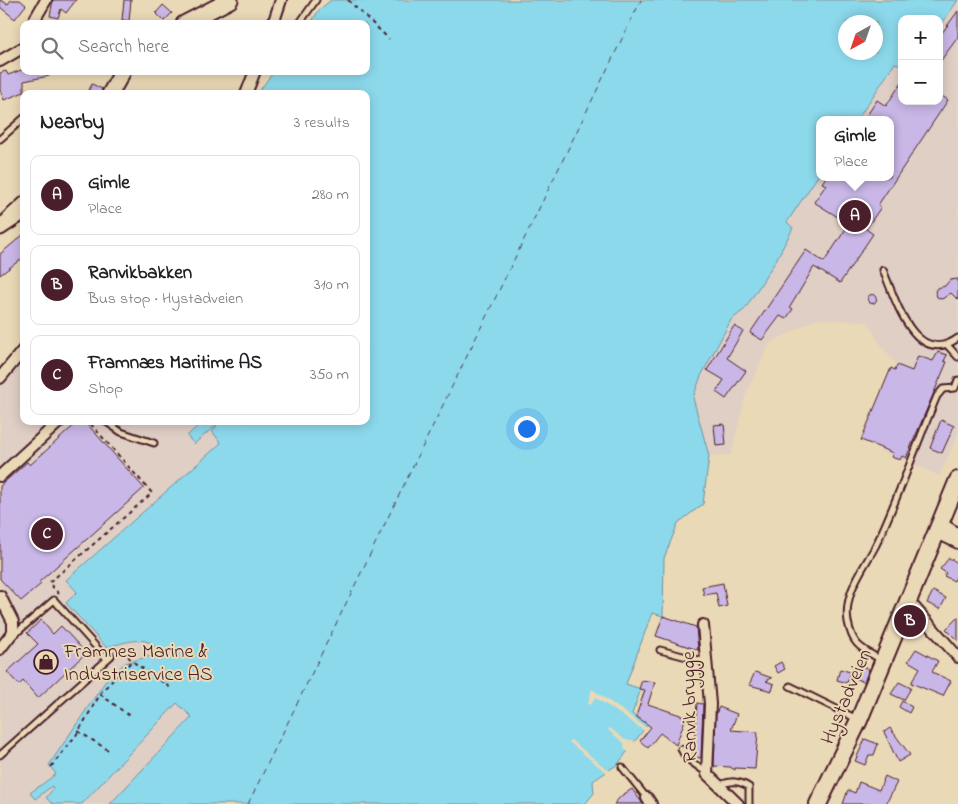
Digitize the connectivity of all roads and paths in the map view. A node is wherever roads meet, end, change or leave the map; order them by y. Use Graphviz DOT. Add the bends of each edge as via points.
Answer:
graph roads {
  1 [pos="46,0"];
  2 [pos="230,0"];
  3 [pos="282,0"];
  4 [pos="316,0"];
  5 [pos="348,0"];
  6 [pos="34,20"];
  7 [pos="192,20"];
  8 [pos="274,20"];
  9 [pos="302,20"];
  10 [pos="369,20"];
  11 [pos="370,21"];
  12 [pos="389,39"];
  13 [pos="20,50"];
  14 [pos="0,61"];
  15 [pos="121,75"];
  16 [pos="253,75"];
  17 [pos="112,90"];
  18 [pos="248,90"];
  19 [pos="20,122"];
  20 [pos="0,139"];
  21 [pos="20,202"];
  22 [pos="20,214"];
  23 [pos="2,225"];
  24 [pos="883,270"];
  25 [pos="958,338"];
  26 [pos="947,345"];
  27 [pos="20,354"];
  28 [pos="958,357"];
  29 [pos="0,378"];
  30 [pos="958,380"];
  31 [pos="956,389"];
  32 [pos="56,425"];
  33 [pos="92,425"];
  34 [pos="111,425"];
  35 [pos="154,443"];
  36 [pos="0,476"];
  37 [pos="958,480"];
  38 [pos="939,528"];
  39 [pos="958,534"];
  40 [pos="958,543"];
  41 [pos="0,596"];
  42 [pos="54,600"];
  43 [pos="908,603"];
  44 [pos="702,626"];
  45 [pos="11,638"];
  46 [pos="0,648"];
  47 [pos="660,650"];
  48 [pos="958,657"];
  49 [pos="109,658"];
  50 [pos="132,661"];
  51 [pos="884,662"];
  52 [pos="706,663"];
  53 [pos="790,686"];
  54 [pos="170,688"];
  55 [pos="100,694"];
  56 [pos="131,717"];
  57 [pos="859,720"];
  58 [pos="78,731"];
  59 [pos="681,749"];
  60 [pos="108,750"];
  61 [pos="0,756"];
  62 [pos="51,767"];
  63 [pos="622,767"];
  64 [pos="707,774"];
  65 [pos="720,785"];
  66 [pos="649,801"];
  67 [pos="738,804"];
  68 [pos="749,804"];
  69 [pos="818,804"];
  1 -- 6 [label="street"];
  2 -- 7 [label="main road"];
  3 -- 8 [label="street"];
  4 -- 9 [label="lane"];
  5 -- 10 [label="path"];
  11 -- 12 [label="path"];
  13 -- 14 [label="street"];
  15 -- 17 [label="main road"];
  16 -- 18 [label="street"];
  19 -- 20 [label="lane"];
  21 -- 23 [label="lane" via="3,217"];
  22 -- 23 [label="main road"];
  24 -- 26 [label="lane" via="910,329 928,345"];
  25 -- 26 [label="lane"];
  26 -- 28 [label="lane"];
  27 -- 29 [label="street"];
  30 -- 31 [label="lane"];
  31 -- 51 [label="lane" via="943,389 936,396 876,545 858,575 850,598 848,621 858,647"];
  32 -- 36 [label="street"];
  33 -- 42 [label="path" via="152,493 49,583 60,596"];
  34 -- 35 [label="lane" via="121,432"];
  37 -- 38 [label="main road, Hystadveien"];
  38 -- 39 [label="street"];
  38 -- 40 [label="street"];
  38 -- 43 [label="main road, Hystadveien"];
  41 -- 45 [label="street" via="13,622"];
  42 -- 45 [label="lane"];
  42 -- 49 [label="lane"];
  43 -- 48 [label="street"];
  43 -- 51 [label="main road, Hystadveien"];
  44 -- 52 [label="street, Ranvik brygge"];
  45 -- 46 [label="street"];
  47 -- 52 [label="lane"];
  49 -- 50 [label="path" via="120,650"];
  49 -- 61 [label="lane"];
  50 -- 54 [label="path"];
  50 -- 55 [label="path"];
  51 -- 57 [label="main road, Hystadveien"];
  52 -- 64 [label="street, Ranvik brygge" via="710,704"];
  53 -- 57 [label="lane"];
  55 -- 56 [label="path"];
  55 -- 58 [label="path"];
  57 -- 69 [label="main road, Hystadveien"];
  58 -- 60 [label="path"];
  58 -- 62 [label="path"];
  59 -- 64 [label="lane" via="686,758"];
  63 -- 66 [label="lane"];
  64 -- 65 [label="street, Ranvik brygge"];
  65 -- 67 [label="street, Ranvik brygge"];
  65 -- 68 [label="lane" via="730,781 748,787"];
}
